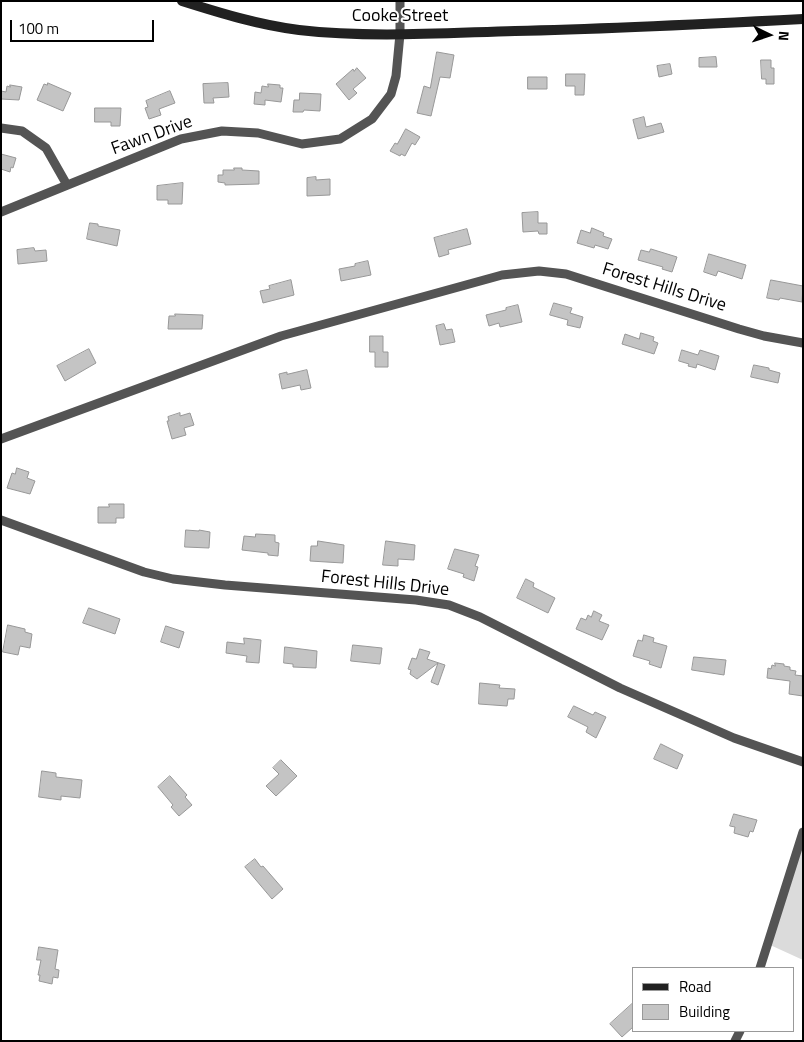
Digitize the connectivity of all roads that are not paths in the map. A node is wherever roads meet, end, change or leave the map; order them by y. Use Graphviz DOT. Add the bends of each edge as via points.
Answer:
graph roads {
  1 [pos="182,1"];
  2 [pos="400,1"];
  3 [pos="803,19"];
  4 [pos="400,34"];
  5 [pos="1,128"];
  6 [pos="67,185"];
  7 [pos="1,212"];
  8 [pos="803,343"];
  9 [pos="1,439"];
  10 [pos="1,520"];
  11 [pos="803,762"];
  12 [pos="803,832"];
  13 [pos="760,967"];
  1 -- 4 [label="main road, Cooke Street" via="255,22 299,30"];
  2 -- 4 [label="street, Fawn Drive"];
  3 -- 4 [label="main road, Cooke Street" via="634,28"];
  4 -- 6 [label="street, Fawn Drive" via="391,94 372,119 340,139 302,144 222,130 181,139"];
  5 -- 6 [label="street" via="22,131 46,148"];
  6 -- 7 [label="street, Fawn Drive"];
  8 -- 9 [label="street, Forest Hills Drive" via="739,329 566,274 538,271 502,275 280,336"];
  10 -- 11 [label="street, Forest Hills Drive" via="144,572 173,579 449,605 480,617 620,688 734,738"];
  12 -- 13 [label="street"];
}
